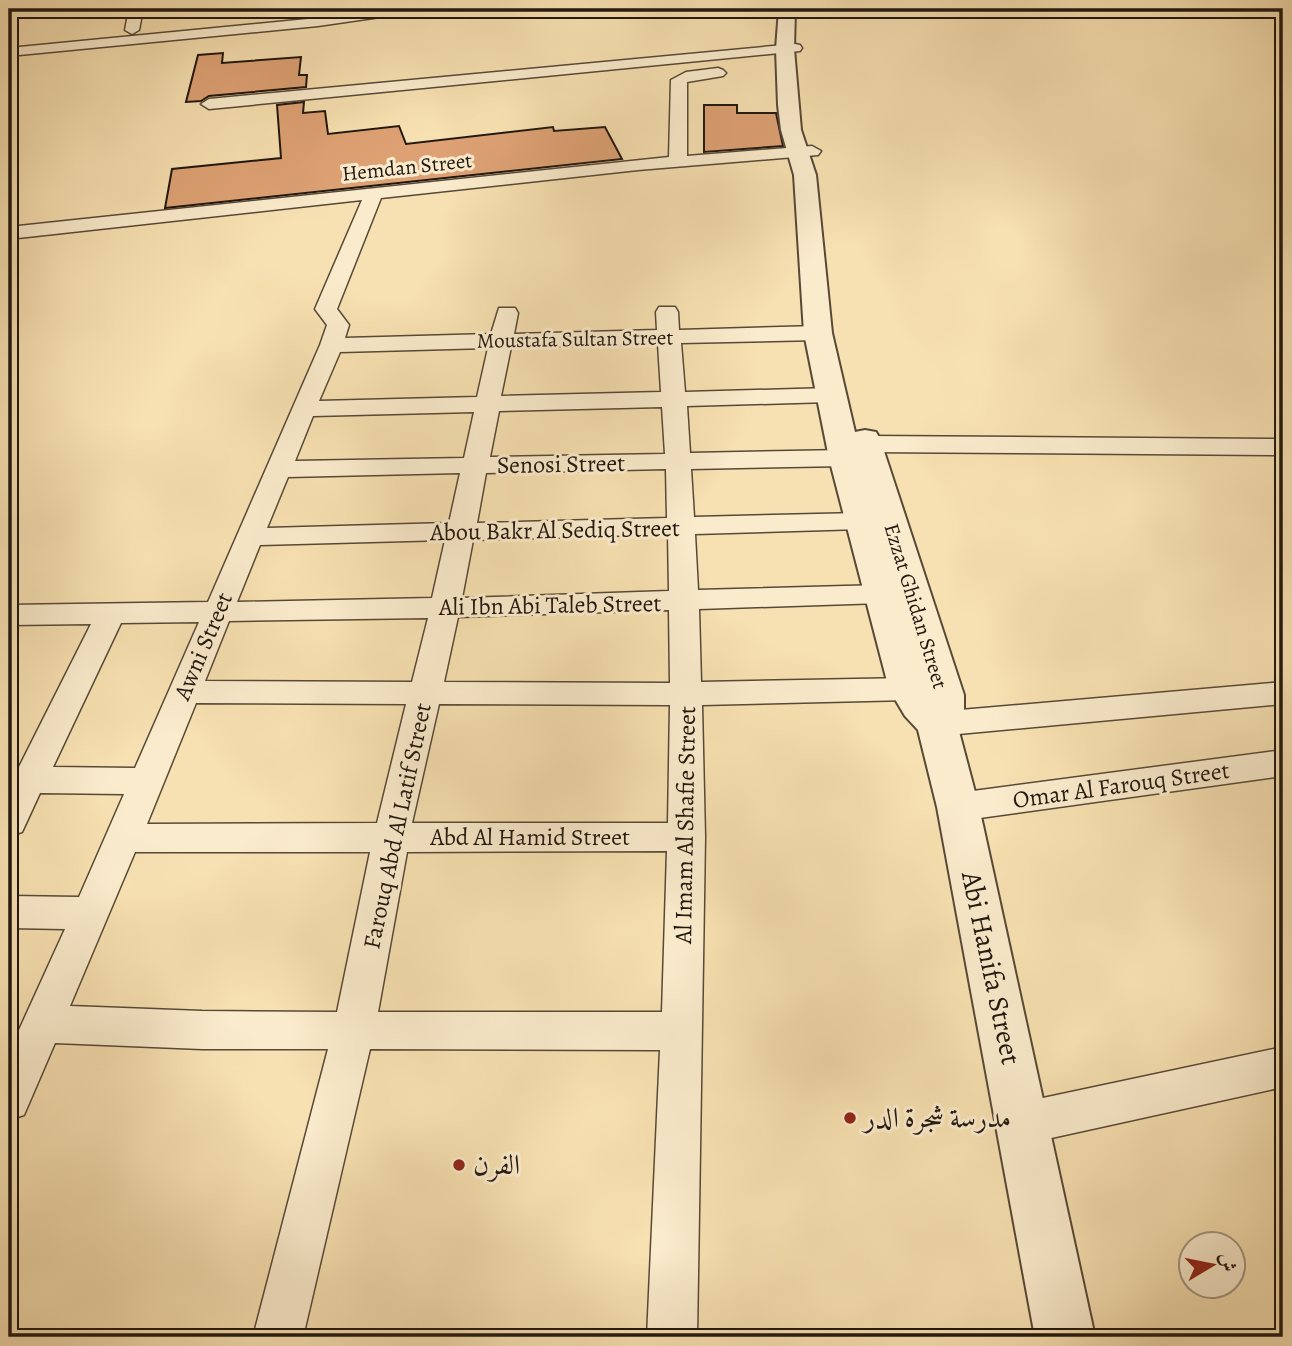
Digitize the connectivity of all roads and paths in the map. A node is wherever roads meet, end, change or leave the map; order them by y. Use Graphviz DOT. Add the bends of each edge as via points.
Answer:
graph roads {
  1 [pos="29,9"];
  2 [pos="136,9"];
  3 [pos="408,9"];
  4 [pos="787,9"];
  5 [pos="795,9"];
  6 [pos="865,9"];
  7 [pos="944,9"];
  8 [pos="1029,9"];
  9 [pos="1147,9"];
  10 [pos="1255,10"];
  11 [pos="9,11"];
  12 [pos="365,11"];
  13 [pos="1278,11"];
  14 [pos="132,30"];
  15 [pos="9,44"];
  16 [pos="9,52"];
  17 [pos="784,58"];
  18 [pos="734,72"];
  19 [pos="209,104"];
  20 [pos="804,152"];
  21 [pos="678,162"];
  22 [pos="374,193"];
  23 [pos="9,233"];
  24 [pos="669,325"];
  25 [pos="504,327"];
  26 [pos="818,333"];
  27 [pos="331,345"];
  28 [pos="830,395"];
  29 [pos="674,400"];
  30 [pos="487,404"];
  31 [pos="304,409"];
  32 [pos="1283,447"];
  33 [pos="856,451"];
  34 [pos="679,461"];
  35 [pos="474,466"];
  36 [pos="278,469"];
  37 [pos="861,521"];
  38 [pos="681,527"];
  39 [pos="460,532"];
  40 [pos="250,537"];
  41 [pos="882,594"];
  42 [pos="684,602"];
  43 [pos="445,608"];
  44 [pos="219,611"];
  45 [pos="111,613"];
  46 [pos="9,615"];
  47 [pos="183,692"];
  48 [pos="1283,693"];
  49 [pos="426,694"];
  50 [pos="687,694"];
  51 [pos="923,707"];
  52 [pos="1283,763"];
  53 [pos="19,780"];
  54 [pos="146,781"];
  55 [pos="958,807"];
  56 [pos="9,822"];
  57 [pos="687,837"];
  58 [pos="122,838"];
  59 [pos="391,838"];
  60 [pos="9,912"];
  61 [pos="91,913"];
  62 [pos="42,1024"];
  63 [pos="354,1029"];
  64 [pos="681,1031"];
  65 [pos="1283,1067"];
  66 [pos="9,1100"];
  67 [pos="1024,1123"];
  68 [pos="278,1337"];
  69 [pos="672,1337"];
  70 [pos="1065,1337"];
  1 -- 11 [label="street"];
  2 -- 14 [label="street"];
  3 -- 12 [label="street"];
  4 -- 17 [label="street, Ezzat Ghidan Street"];
  5 -- 17 [label="street, Ezzat Ghidan Street"];
  6 -- 7 [label="street"];
  7 -- 8 [label="street"];
  8 -- 9 [label="street"];
  9 -- 10 [label="street"];
  10 -- 13 [label="street"];
  12 -- 14 [label="street"];
  12 -- 16 [label="street" via="318,22"];
  14 -- 15 [label="street"];
  17 -- 19 [label="street"];
  17 -- 20 [label="street, Ezzat Ghidan Street" via="790,130"];
  18 -- 21 [label="street" via="679,80"];
  20 -- 21 [label="street, Hemdan Street"];
  20 -- 26 [label="street, Ezzat Ghidan Street"];
  20 -- 33 [label="street, Ezzat Ghidan Street" via="816,167"];
  21 -- 22 [label="street, Hemdan Street"];
  22 -- 23 [label="street, Hemdan Street"];
  22 -- 27 [label="street, Awni Street" via="326,309 338,325"];
  24 -- 25 [label="street, Moustafa Sultan Street"];
  24 -- 26 [label="street, Moustafa Sultan Street"];
  24 -- 29 [label="street, Al Imam Al Shafie Street"];
  25 -- 27 [label="street, Moustafa Sultan Street"];
  25 -- 30 [label="street, Farouq Abd Al Latif Street"];
  26 -- 28 [label="street, Ezzat Ghidan Street"];
  27 -- 31 [label="street, Awni Street"];
  28 -- 29 [label="street"];
  28 -- 33 [label="street, Ezzat Ghidan Street"];
  29 -- 30 [label="street"];
  29 -- 34 [label="street, Al Imam Al Shafie Street"];
  30 -- 31 [label="street"];
  30 -- 35 [label="street, Farouq Abd Al Latif Street"];
  31 -- 36 [label="street, Awni Street"];
  32 -- 33 [label="street, Senosi Street"];
  33 -- 34 [label="street, Senosi Street"];
  33 -- 37 [label="street, Ezzat Ghidan Street"];
  33 -- 51 [label="street, Ezzat Ghidan Street" via="944,695 944,712"];
  34 -- 35 [label="street, Senosi Street"];
  34 -- 38 [label="street, Al Imam Al Shafie Street"];
  35 -- 36 [label="street, Senosi Street"];
  35 -- 39 [label="street, Farouq Abd Al Latif Street"];
  36 -- 40 [label="street, Awni Street"];
  37 -- 38 [label="street, Abou Bakr Al Sediq Street"];
  37 -- 41 [label="street, Ezzat Ghidan Street"];
  38 -- 39 [label="street, Abou Bakr Al Sediq Street"];
  38 -- 42 [label="street, Al Imam Al Shafie Street"];
  39 -- 40 [label="street, Abou Bakr Al Sediq Street"];
  39 -- 43 [label="street, Farouq Abd Al Latif Street"];
  40 -- 44 [label="street, Awni Street"];
  41 -- 42 [label="street, Ali Ibn Abi Taleb Street"];
  41 -- 51 [label="street, Ezzat Ghidan Street"];
  42 -- 43 [label="street, Ali Ibn Abi Taleb Street"];
  42 -- 50 [label="street, Al Imam Al Shafie Street"];
  43 -- 44 [label="street, Ali Ibn Abi Taleb Street"];
  43 -- 49 [label="street, Farouq Abd Al Latif Street"];
  44 -- 45 [label="street, Ali Ibn Abi Taleb Street"];
  44 -- 47 [label="street, Awni Street"];
  45 -- 46 [label="street, Ali Ibn Abi Taleb Street"];
  45 -- 53 [label="street"];
  47 -- 49 [label="street"];
  47 -- 54 [label="street, Awni Street"];
  48 -- 51 [label="street"];
  49 -- 50 [label="street"];
  49 -- 59 [label="street, Farouq Abd Al Latif Street"];
  50 -- 51 [label="street"];
  50 -- 57 [label="street, Al Imam Al Shafie Street"];
  51 -- 55 [label="street, Abi Hanifa Street"];
  52 -- 55 [label="street, Omar Al Farouq Street"];
  53 -- 54 [label="street"];
  53 -- 56 [label="street"];
  54 -- 58 [label="street, Awni Street"];
  55 -- 67 [label="street, Abi Hanifa Street"];
  57 -- 59 [label="street, Abd Al Hamid Street"];
  57 -- 64 [label="street, Al Imam Al Shafie Street"];
  58 -- 59 [label="street, Abd Al Hamid Street"];
  58 -- 61 [label="street, Awni Street"];
  59 -- 63 [label="street, Farouq Abd Al Latif Street"];
  60 -- 61 [label="street"];
  61 -- 62 [label="street, Awni Street"];
  62 -- 63 [label="street"];
  62 -- 66 [label="street, Awni Street"];
  63 -- 64 [label="street"];
  63 -- 68 [label="street, Farouq Abd Al Latif Street"];
  64 -- 69 [label="street, Al Imam Al Shafie Street"];
  65 -- 67 [label="street"];
  67 -- 70 [label="street, Abi Hanifa Street"];
}
